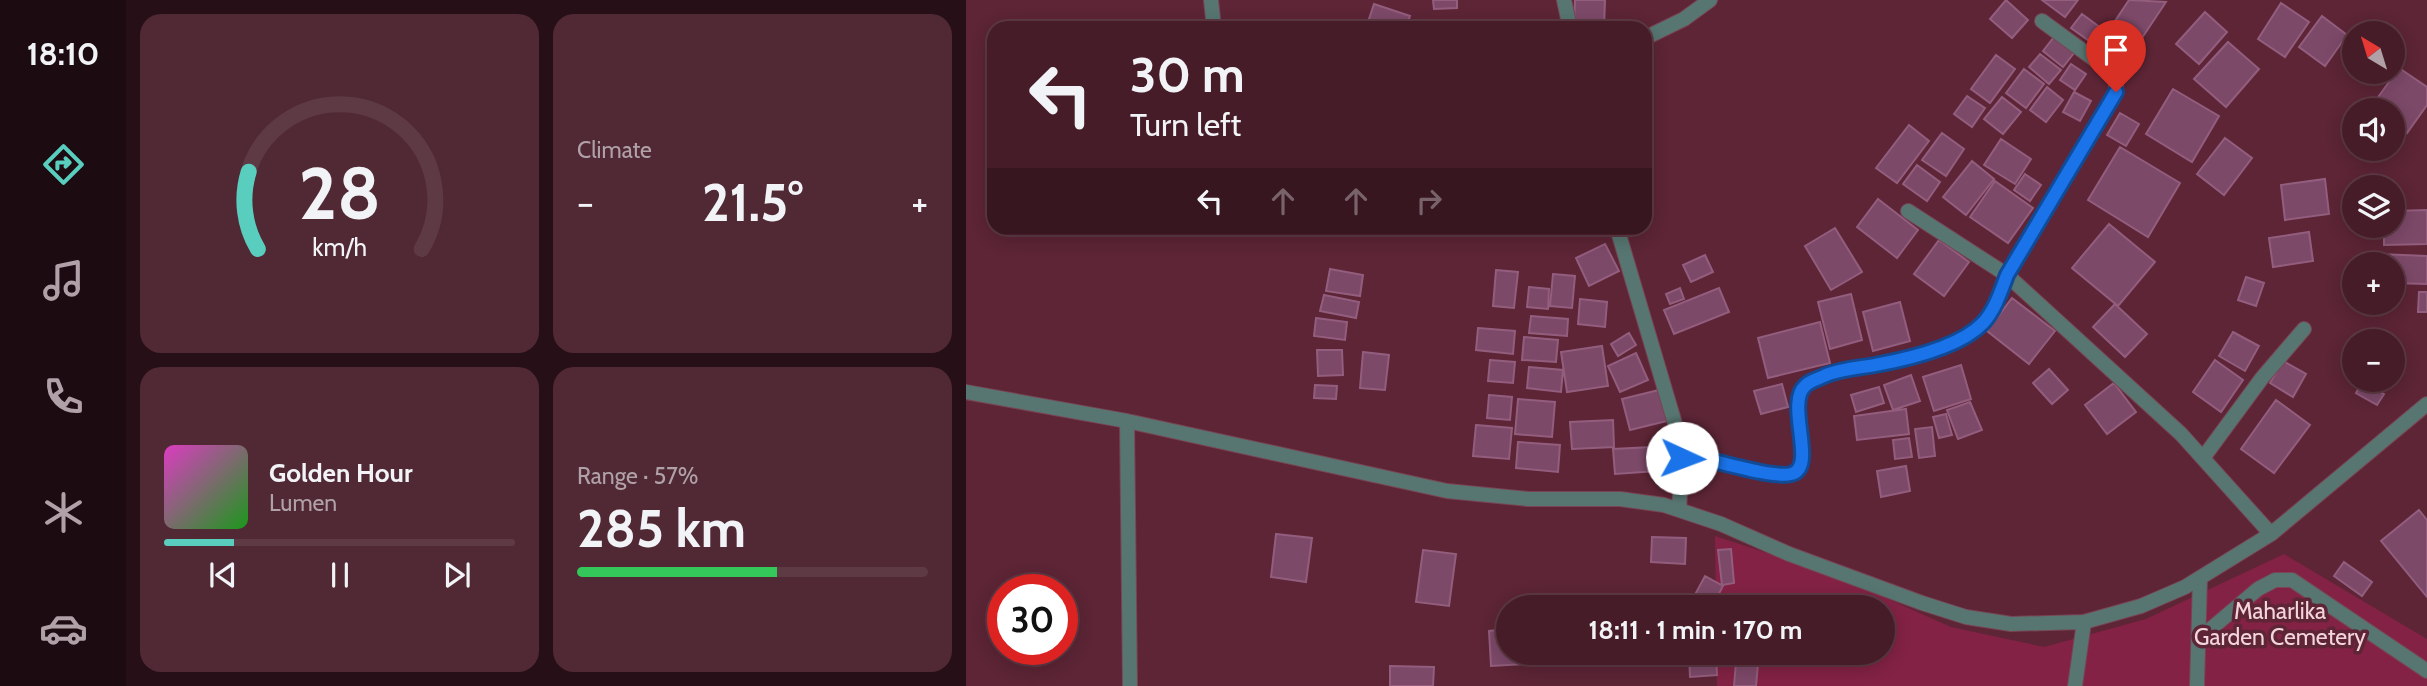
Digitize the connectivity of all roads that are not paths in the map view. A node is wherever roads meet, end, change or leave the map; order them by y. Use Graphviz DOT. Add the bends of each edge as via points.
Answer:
graph roads {
  1 [pos="1211,0"];
  2 [pos="1564,0"];
  3 [pos="1710,0"];
  4 [pos="1213,21"];
  5 [pos="1568,21"];
  6 [pos="2042,21"];
  7 [pos="1652,35"];
  8 [pos="1908,211"];
  9 [pos="1619,235"];
  10 [pos="2007,275"];
  11 [pos="2304,330"];
  12 [pos="966,392"];
  13 [pos="2427,404"];
  14 [pos="1127,421"];
  15 [pos="1681,454"];
  16 [pos="2203,458"];
  17 [pos="1679,510"];
  18 [pos="2271,534"];
  19 [pos="2200,578"];
  20 [pos="2084,622"];
  21 [pos="2200,638"];
  22 [pos="2427,671"];
  23 [pos="1130,686"];
  24 [pos="2075,686"];
  25 [pos="2197,686"];
  1 -- 4 [label="street"];
  2 -- 5 [label="street"];
  3 -- 7 [label="street"];
  6 -- 10 [label="street" via="2113,73 2116,92"];
  8 -- 10 [label="street"];
  9 -- 15 [label="street" via="1665,382"];
  10 -- 15 [label="street" via="1984,322 1960,340 1900,360 1832,372 1805,385 1797,403 1803,457 1792,474"];
  10 -- 16 [label="street"];
  11 -- 16 [label="street"];
  12 -- 14 [label="street"];
  13 -- 18 [label="street"];
  14 -- 17 [label="street" via="1447,491 1528,499 1620,499"];
  14 -- 23 [label="street"];
  15 -- 17 [label="street"];
  16 -- 18 [label="street"];
  17 -- 20 [label="street" via="1966,617 2011,624"];
  18 -- 19 [label="street"];
  19 -- 20 [label="street" via="2141,606"];
  19 -- 21 [label="street"];
  20 -- 24 [label="street"];
  21 -- 22 [label="street" via="2258,589 2275,580 2292,580"];
  21 -- 25 [label="street"];
}
